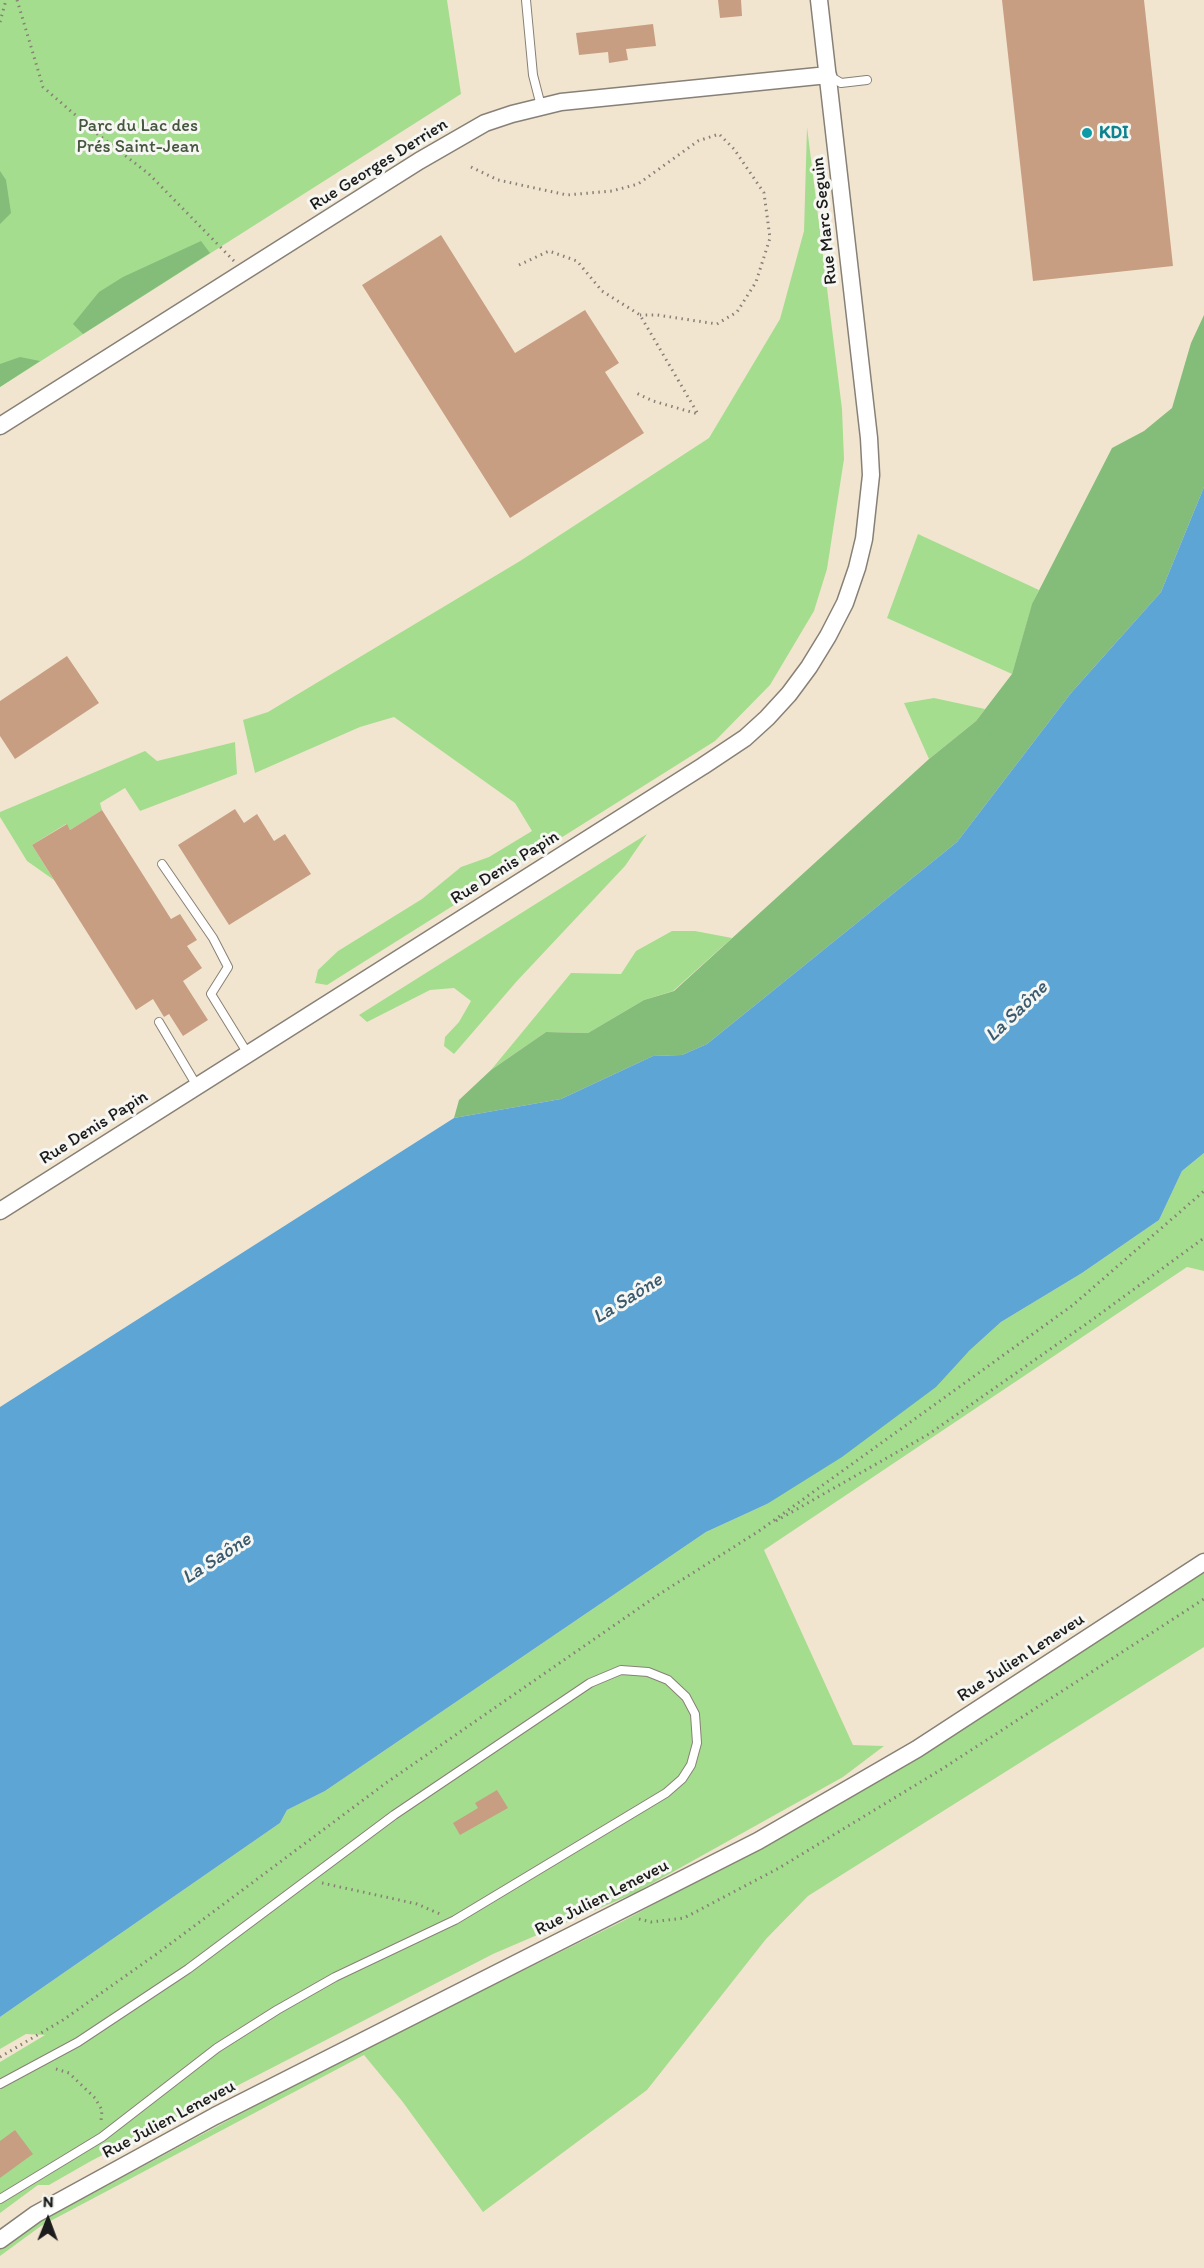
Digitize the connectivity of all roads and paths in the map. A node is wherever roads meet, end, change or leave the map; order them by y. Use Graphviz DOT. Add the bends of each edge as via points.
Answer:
graph roads {
  1 [pos="6,0"];
  2 [pos="17,0"];
  3 [pos="526,0"];
  4 [pos="819,0"];
  5 [pos="0,22"];
  6 [pos="828,75"];
  7 [pos="867,80"];
  8 [pos="541,106"];
  9 [pos="471,167"];
  10 [pos="519,266"];
  11 [pos="245,272"];
  12 [pos="640,315"];
  13 [pos="636,393"];
  14 [pos="0,426"];
  15 [pos="869,438"];
  16 [pos="162,864"];
  17 [pos="159,1022"];
  18 [pos="248,1054"];
  19 [pos="197,1086"];
  20 [pos="1204,1191"];
  21 [pos="0,1211"];
  22 [pos="1204,1238"];
  23 [pos="759,1531"];
  24 [pos="1204,1562"];
  25 [pos="1204,1599"];
  26 [pos="308,1880"];
  27 [pos="614,1914"];
  28 [pos="455,1920"];
  29 [pos="0,2057"];
  30 [pos="39,2064"];
  31 [pos="0,2084"];
  32 [pos="102,2138"];
  33 [pos="0,2199"];
  34 [pos="0,2240"];
  1 -- 5 [label="path"];
  2 -- 11 [label="path" via="43,87 149,174"];
  3 -- 8 [label="lane" via="533,75"];
  4 -- 6 [label="street, Rue Marc Seguin"];
  6 -- 7 [label="lane" via="841,83"];
  6 -- 8 [label="street, Rue Georges Derrien"];
  6 -- 15 [label="street, Rue Marc Seguin"];
  8 -- 11 [label="street, Rue Georges Derrien" via="485,123 457,138"];
  9 -- 12 [label="path" via="498,180 567,195 612,191 638,184 698,141 719,134 764,193 770,238 756,282 737,312 717,324"];
  10 -- 12 [label="path" via="549,251 577,261 603,291"];
  11 -- 14 [label="street, Rue Georges Derrien"];
  12 -- 13 [label="path" via="698,414"];
  15 -- 18 [label="street, Rue Denis Papin" via="867,519 844,603 809,667 768,718 704,766"];
  16 -- 18 [label="lane" via="213,938 228,967 211,994"];
  17 -- 19 [label="lane"];
  18 -- 19 [label="street, Rue Denis Papin"];
  19 -- 21 [label="street, Rue Denis Papin"];
  20 -- 23 [label="path" via="1073,1305"];
  22 -- 23 [label="path" via="929,1434"];
  23 -- 29 [label="path" via="658,1595 386,1783 63,2020"];
  24 -- 27 [label="street, Rue Julien Leneveu" via="917,1749 758,1841"];
  25 -- 27 [label="path" via="942,1769 779,1868 695,1913 651,1922"];
  26 -- 28 [label="path" via="417,1904"];
  26 -- 28 [label="lane" via="394,1815 605,1675 621,1670 648,1672 668,1680 686,1697 695,1714 697,1743 682,1779 666,1793"];
  26 -- 30 [label="lane" via="188,1969"];
  27 -- 34 [label="street, Rue Julien Leneveu" via="215,2116 36,2214"];
  28 -- 32 [label="lane" via="334,1977 277,2010 217,2048"];
  30 -- 31 [label="lane"];
  30 -- 32 [label="path" via="69,2073 95,2098 102,2110"];
  32 -- 33 [label="lane"];
}
